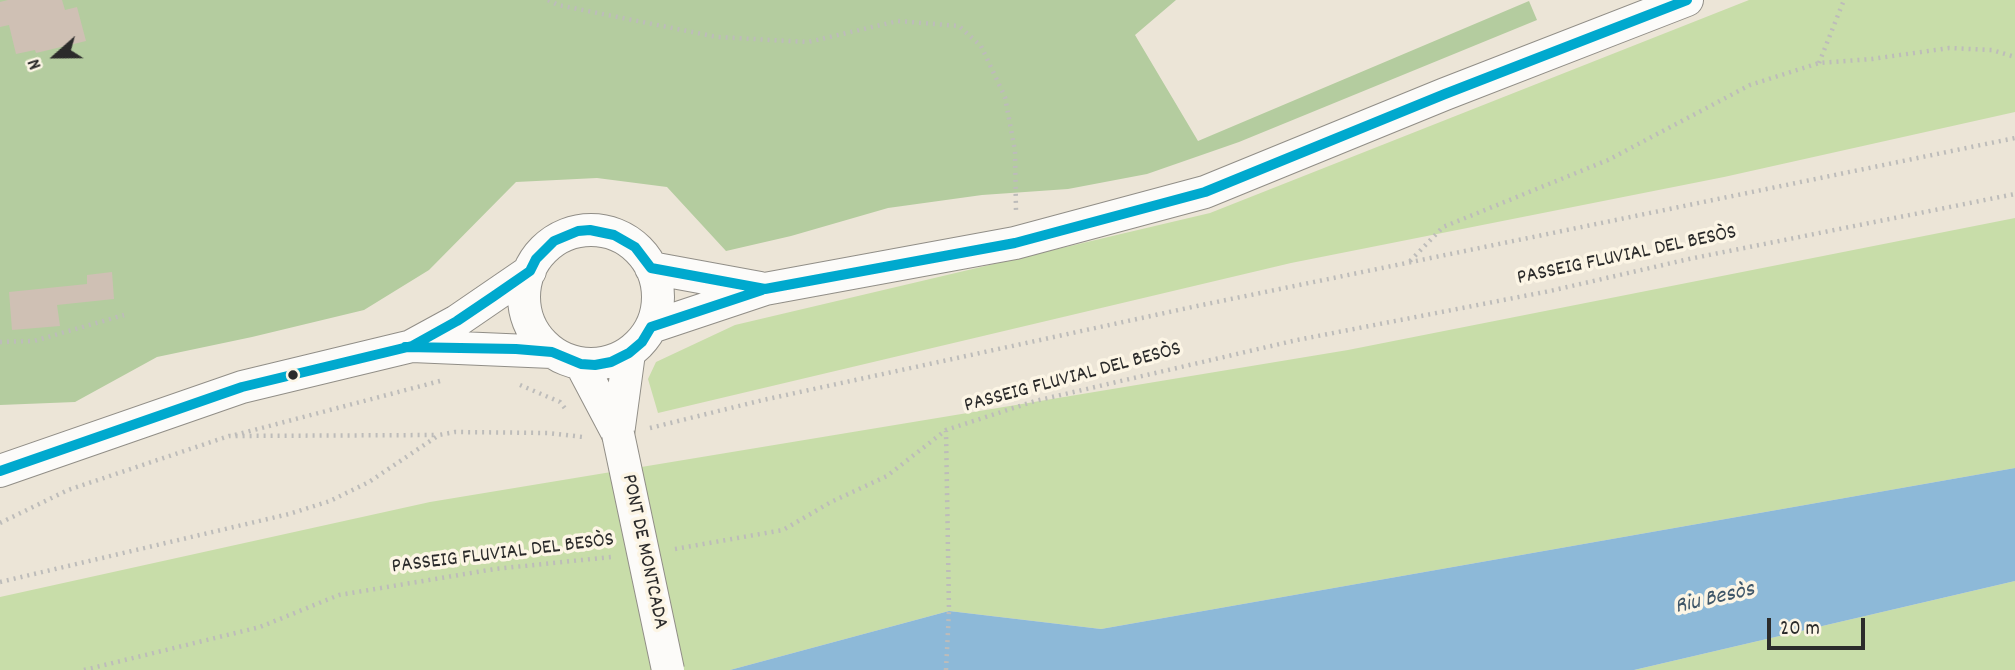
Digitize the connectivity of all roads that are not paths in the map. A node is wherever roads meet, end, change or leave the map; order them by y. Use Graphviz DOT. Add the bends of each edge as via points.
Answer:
graph roads {
  1 [pos="1687,0"];
  2 [pos="651,268"];
  3 [pos="530,271"];
  4 [pos="765,289"];
  5 [pos="652,327"];
  6 [pos="412,346"];
  7 [pos="552,352"];
  8 [pos="629,353"];
  9 [pos="580,364"];
  10 [pos="618,434"];
  11 [pos="0,471"];
  12 [pos="668,670"];
  1 -- 4 [label="street" via="1205,192 1015,243"];
  2 -- 3 [label="street" via="625,240 590,230 555,241"];
  2 -- 4 [label="street"];
  2 -- 5 [label="street" via="658,291"];
  3 -- 6 [label="street"];
  3 -- 7 [label="street" via="524,296 526,312 534,333"];
  4 -- 5 [label="street"];
  5 -- 8 [label="street"];
  6 -- 7 [label="street"];
  6 -- 11 [label="street" via="242,387"];
  7 -- 9 [label="street"];
  8 -- 9 [label="street" via="611,362"];
  8 -- 10 [label="street"];
  9 -- 10 [label="street"];
  10 -- 12 [label="street, PONT DE MONTCADA, bridge"];
}
